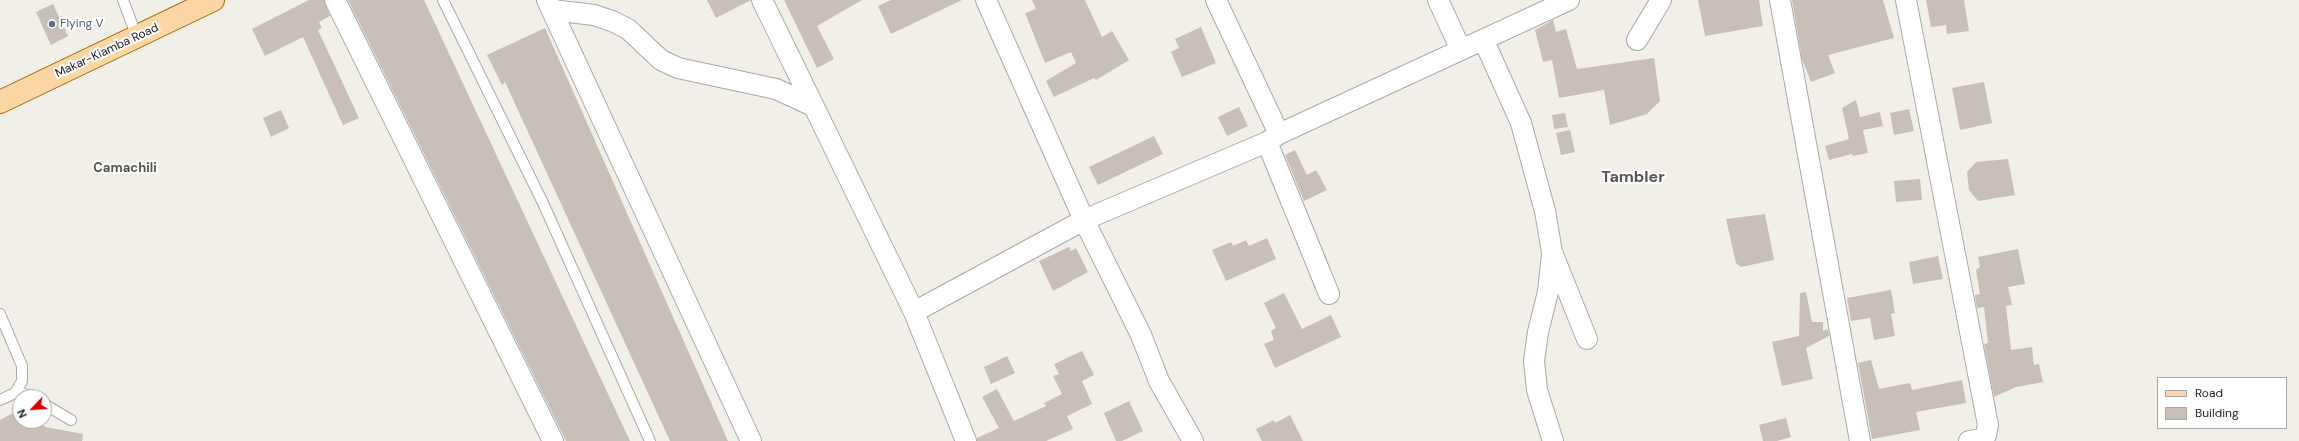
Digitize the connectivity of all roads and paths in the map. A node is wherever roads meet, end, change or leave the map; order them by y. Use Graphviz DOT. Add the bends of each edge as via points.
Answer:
graph roads {
  1 [pos="123,0"];
  2 [pos="213,0"];
  3 [pos="335,0"];
  4 [pos="443,0"];
  5 [pos="762,0"];
  6 [pos="986,0"];
  7 [pos="1216,0"];
  8 [pos="1438,0"];
  9 [pos="1569,0"];
  10 [pos="1661,0"];
  11 [pos="1780,0"];
  12 [pos="1906,0"];
  13 [pos="550,5"];
  14 [pos="137,37"];
  15 [pos="1637,40"];
  16 [pos="1484,41"];
  17 [pos="1461,50"];
  18 [pos="0,102"];
  19 [pos="814,106"];
  20 [pos="1273,138"];
  21 [pos="1084,220"];
  22 [pos="1552,252"];
  23 [pos="1328,294"];
  24 [pos="914,312"];
  25 [pos="0,314"];
  26 [pos="1587,339"];
  27 [pos="17,389"];
  28 [pos="12,394"];
  29 [pos="1,396"];
  30 [pos="52,409"];
  31 [pos="71,420"];
  32 [pos="553,441"];
  33 [pos="650,441"];
  34 [pos="750,441"];
  35 [pos="966,441"];
  36 [pos="1193,441"];
  37 [pos="1553,441"];
  38 [pos="1860,441"];
  39 [pos="1967,441"];
  1 -- 14 [label="lane"];
  2 -- 14 [label="main road, Makar-Kiamba Road"];
  3 -- 32 [label="street"];
  4 -- 33 [label="lane" via="543,203"];
  5 -- 19 [label="street"];
  6 -- 21 [label="street"];
  7 -- 20 [label="street"];
  8 -- 17 [label="street"];
  9 -- 16 [label="street"];
  10 -- 15 [label="street"];
  11 -- 38 [label="street"];
  12 -- 39 [label="street" via="1988,425 1986,435 1981,439"];
  13 -- 19 [label="street" via="612,21 628,29 661,60 678,68 776,89"];
  13 -- 34 [label="street"];
  14 -- 18 [label="main road, Makar-Kiamba Road"];
  16 -- 17 [label="street"];
  16 -- 22 [label="street" via="1507,90 1528,145"];
  17 -- 20 [label="street"];
  19 -- 24 [label="street"];
  20 -- 21 [label="street"];
  20 -- 23 [label="street"];
  21 -- 24 [label="street"];
  21 -- 36 [label="street" via="1141,335 1159,381"];
  22 -- 26 [label="street"];
  22 -- 37 [label="street" via="1548,292 1534,361 1537,390"];
  24 -- 35 [label="street"];
  25 -- 27 [label="lane" via="22,366 22,381"];
  28 -- 29 [label="lane"];
  30 -- 31 [label="lane"];
}
